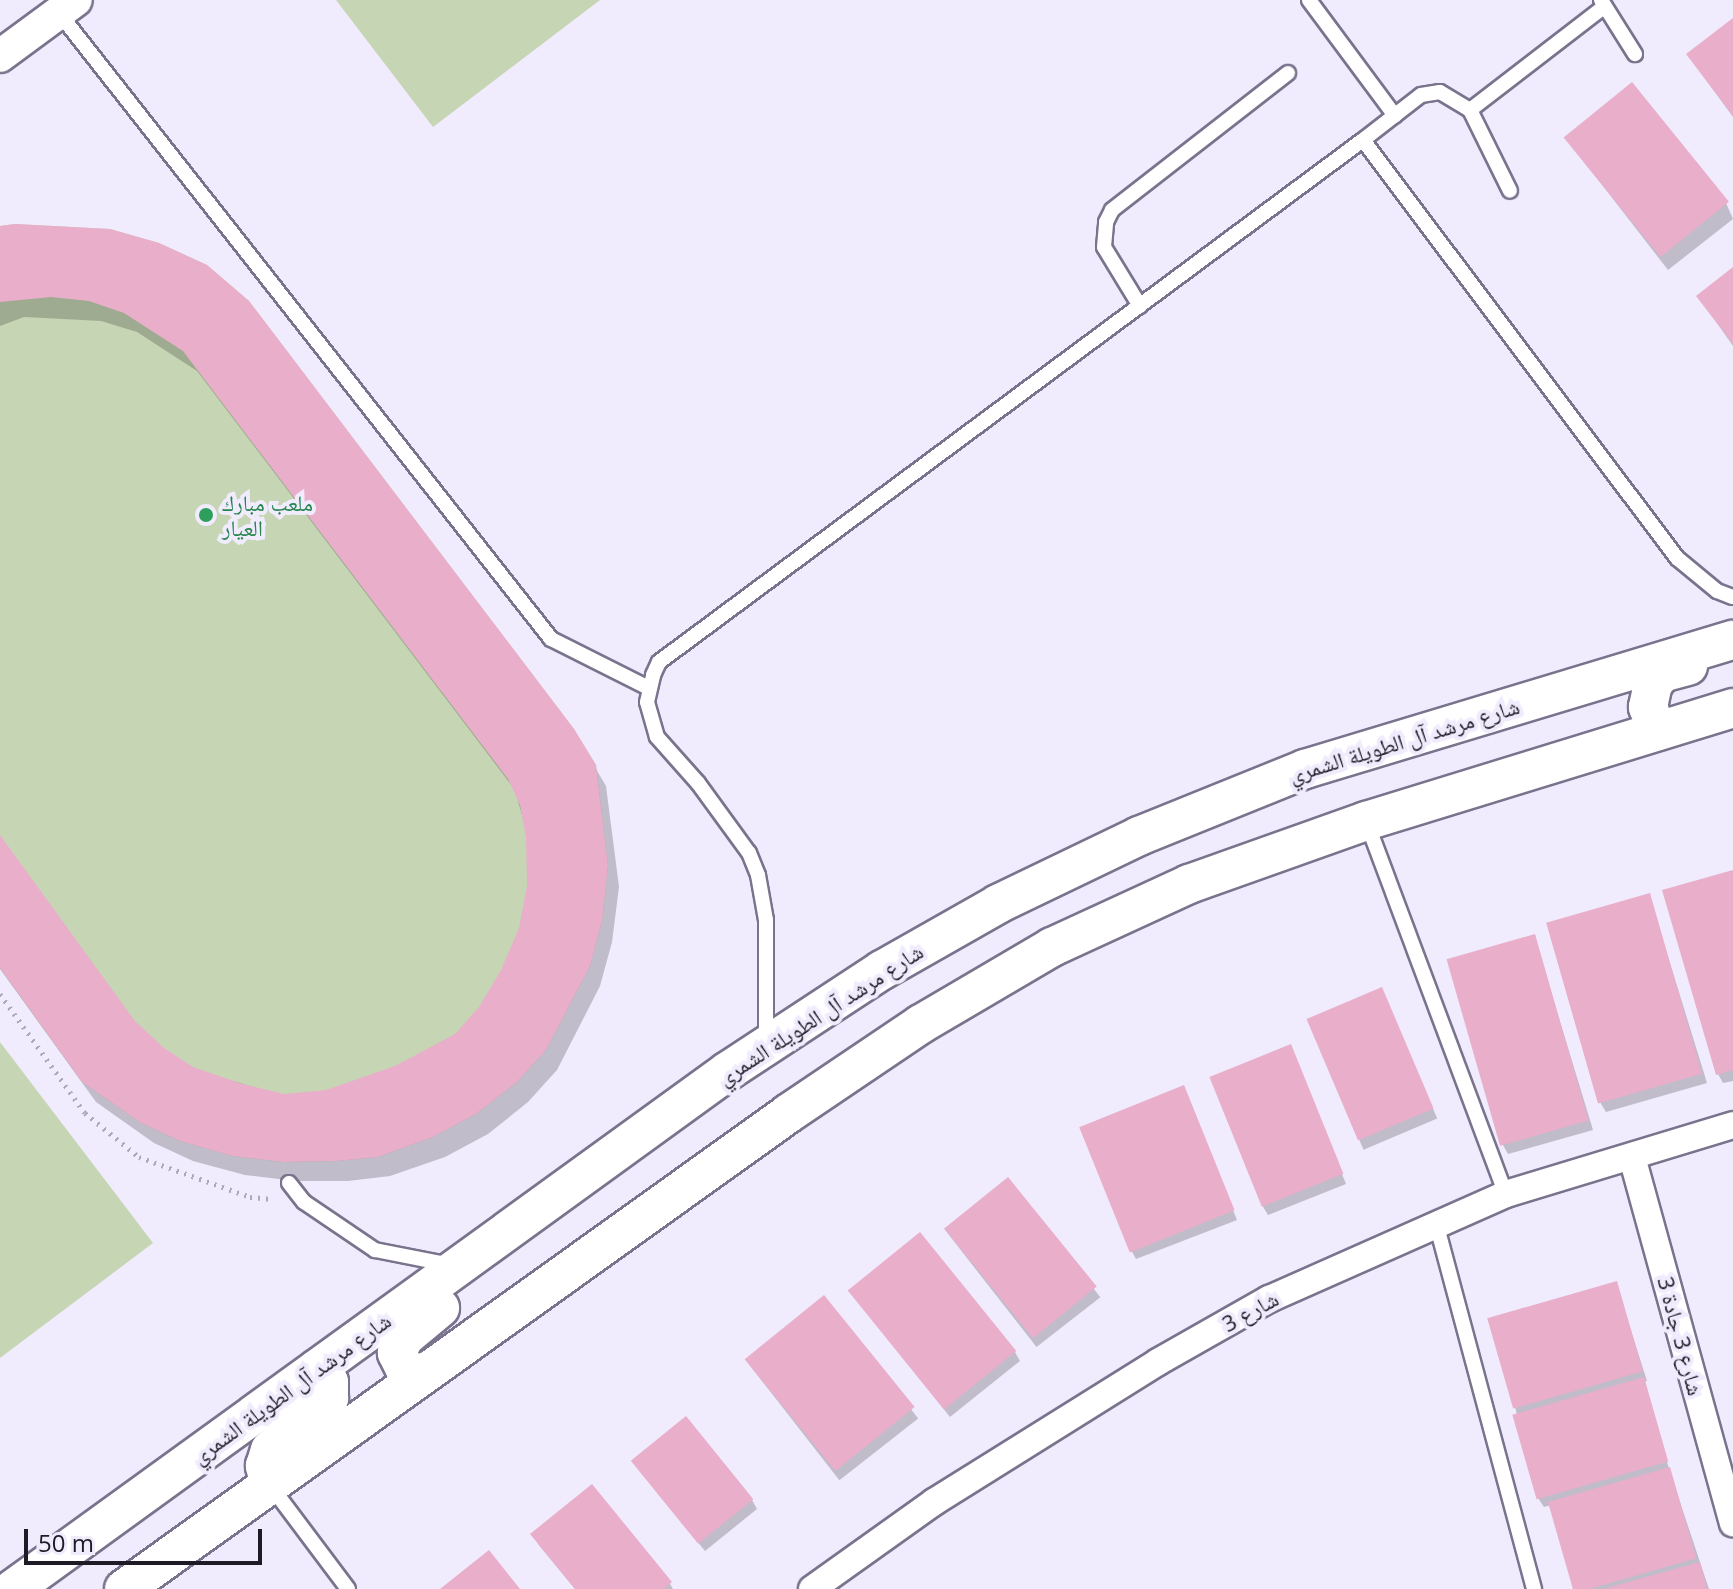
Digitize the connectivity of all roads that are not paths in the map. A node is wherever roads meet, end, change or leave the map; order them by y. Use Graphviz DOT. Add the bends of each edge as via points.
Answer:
graph roads {
  1 [pos="1309,0"];
  2 [pos="1603,3"];
  3 [pos="67,6"];
  4 [pos="1635,54"];
  5 [pos="0,56"];
  6 [pos="1288,73"];
  7 [pos="1470,110"];
  8 [pos="1395,116"];
  9 [pos="1363,140"];
  10 [pos="1510,191"];
  11 [pos="1140,306"];
  12 [pos="1733,597"];
  13 [pos="1733,640"];
  14 [pos="1733,653"];
  15 [pos="649,688"];
  16 [pos="1733,708"];
  17 [pos="1658,731"];
  18 [pos="1366,821"];
  19 [pos="766,1046"];
  20 [pos="1733,1125"];
  21 [pos="1632,1157"];
  22 [pos="289,1183"];
  23 [pos="1506,1194"];
  24 [pos="1436,1223"];
  25 [pos="469,1259"];
  26 [pos="317,1369"];
  27 [pos="429,1370"];
  28 [pos="270,1484"];
  29 [pos="1732,1518"];
  30 [pos="816,1588"];
  31 [pos="13,1589"];
  32 [pos="124,1589"];
  33 [pos="348,1589"];
  34 [pos="1534,1589"];
  1 -- 8 [label="lane"];
  2 -- 4 [label="lane"];
  2 -- 7 [label="lane"];
  3 -- 5 [label="street"];
  3 -- 15 [label="lane" via="551,639"];
  6 -- 11 [label="lane" via="1112,210 1104,247"];
  7 -- 8 [label="lane" via="1440,92 1421,95"];
  7 -- 10 [label="lane"];
  8 -- 9 [label="lane"];
  9 -- 11 [label="lane"];
  9 -- 12 [label="lane" via="1677,558 1717,591"];
  11 -- 15 [label="lane" via="659,662"];
  13 -- 19 [label="main road, شارع مرشد آل الطويلة الشمري" via="1305,769 1139,836 985,911"];
  14 -- 17 [label="main road" via="1662,673 1653,684 1648,707"];
  15 -- 19 [label="lane" via="650,720 657,737 698,783 749,853 758,875 767,941"];
  16 -- 17 [label="main road"];
  17 -- 18 [label="main road"];
  18 -- 23 [label="lane"];
  18 -- 27 [label="main road" via="1189,884 1052,947 947,1008 789,1113"];
  19 -- 25 [label="main road, شارع مرشد آل الطويلة الشمري"];
  20 -- 21 [label="street, شارع 3"];
  21 -- 23 [label="street, شارع 3"];
  21 -- 29 [label="street, شارع 3 جادة 3"];
  22 -- 25 [label="lane" via="304,1202 375,1250"];
  23 -- 24 [label="street, شارع 3"];
  24 -- 30 [label="street, شارع 3" via="1269,1299 1158,1362 934,1502"];
  24 -- 34 [label="lane"];
  25 -- 26 [label="main road, شارع مرشد آل الطويلة الشمري"];
  25 -- 27 [label="main road" via="467,1284 399,1345 405,1369 420,1374"];
  26 -- 28 [label="main road" via="329,1382 329,1398 270,1450 265,1466"];
  26 -- 31 [label="main road, شارع مرشد آل الطويلة الشمري"];
  27 -- 28 [label="main road"];
  28 -- 32 [label="main road"];
  28 -- 33 [label="lane"];
}
